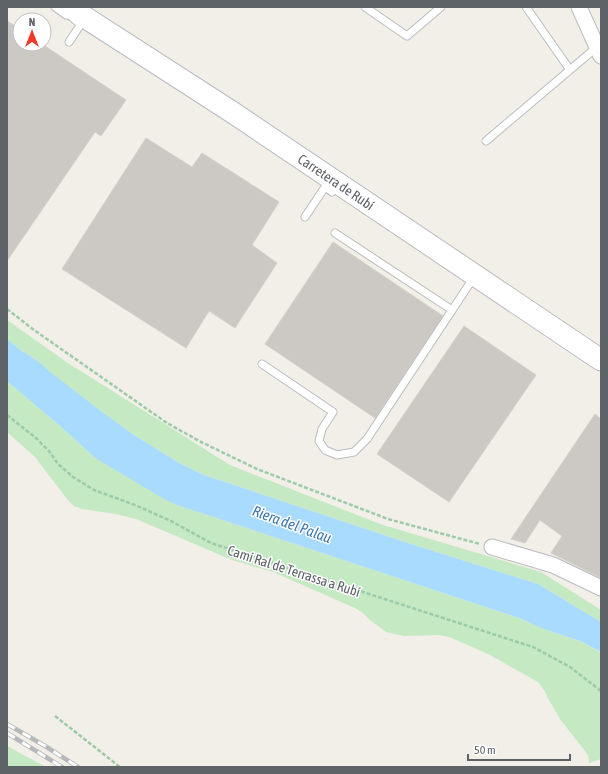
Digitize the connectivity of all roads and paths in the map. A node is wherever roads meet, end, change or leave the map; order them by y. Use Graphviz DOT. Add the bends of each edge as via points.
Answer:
graph roads {
  1 [pos="55,7"];
  2 [pos="69,7"];
  3 [pos="95,7"];
  4 [pos="365,7"];
  5 [pos="441,7"];
  6 [pos="526,7"];
  7 [pos="579,7"];
  8 [pos="69,42"];
  9 [pos="599,51"];
  10 [pos="570,70"];
  11 [pos="486,141"];
  12 [pos="336,194"];
  13 [pos="305,217"];
  14 [pos="335,233"];
  15 [pos="477,288"];
  16 [pos="7,309"];
  17 [pos="452,310"];
  18 [pos="601,345"];
  19 [pos="601,360"];
  20 [pos="262,364"];
  21 [pos="7,415"];
  22 [pos="492,547"];
  23 [pos="601,588"];
  24 [pos="601,691"];
  25 [pos="55,716"];
  26 [pos="120,767"];
  1 -- 8 [label="lane" via="81,24"];
  2 -- 19 [label="main road, Carretera de Rubí"];
  3 -- 18 [label="main road, Carretera de Rubí" via="298,139"];
  4 -- 5 [label="lane" via="407,36"];
  6 -- 10 [label="lane"];
  7 -- 9 [label="street"];
  9 -- 10 [label="lane"];
  10 -- 11 [label="lane"];
  12 -- 13 [label="lane" via="325,187"];
  14 -- 17 [label="lane"];
  15 -- 17 [label="lane" via="467,281"];
  16 -- 22 [label="path" via="167,423 200,442 257,469 388,519"];
  17 -- 20 [label="lane" via="367,439 354,452 337,455 325,450 319,441 322,429 332,412"];
  21 -- 24 [label="path, Camí Ral de Terrassa a Rubí" via="36,438 74,478 94,490 171,521 218,546 533,648 570,668"];
  22 -- 23 [label="street" via="553,565"];
  25 -- 26 [label="path"];
}
